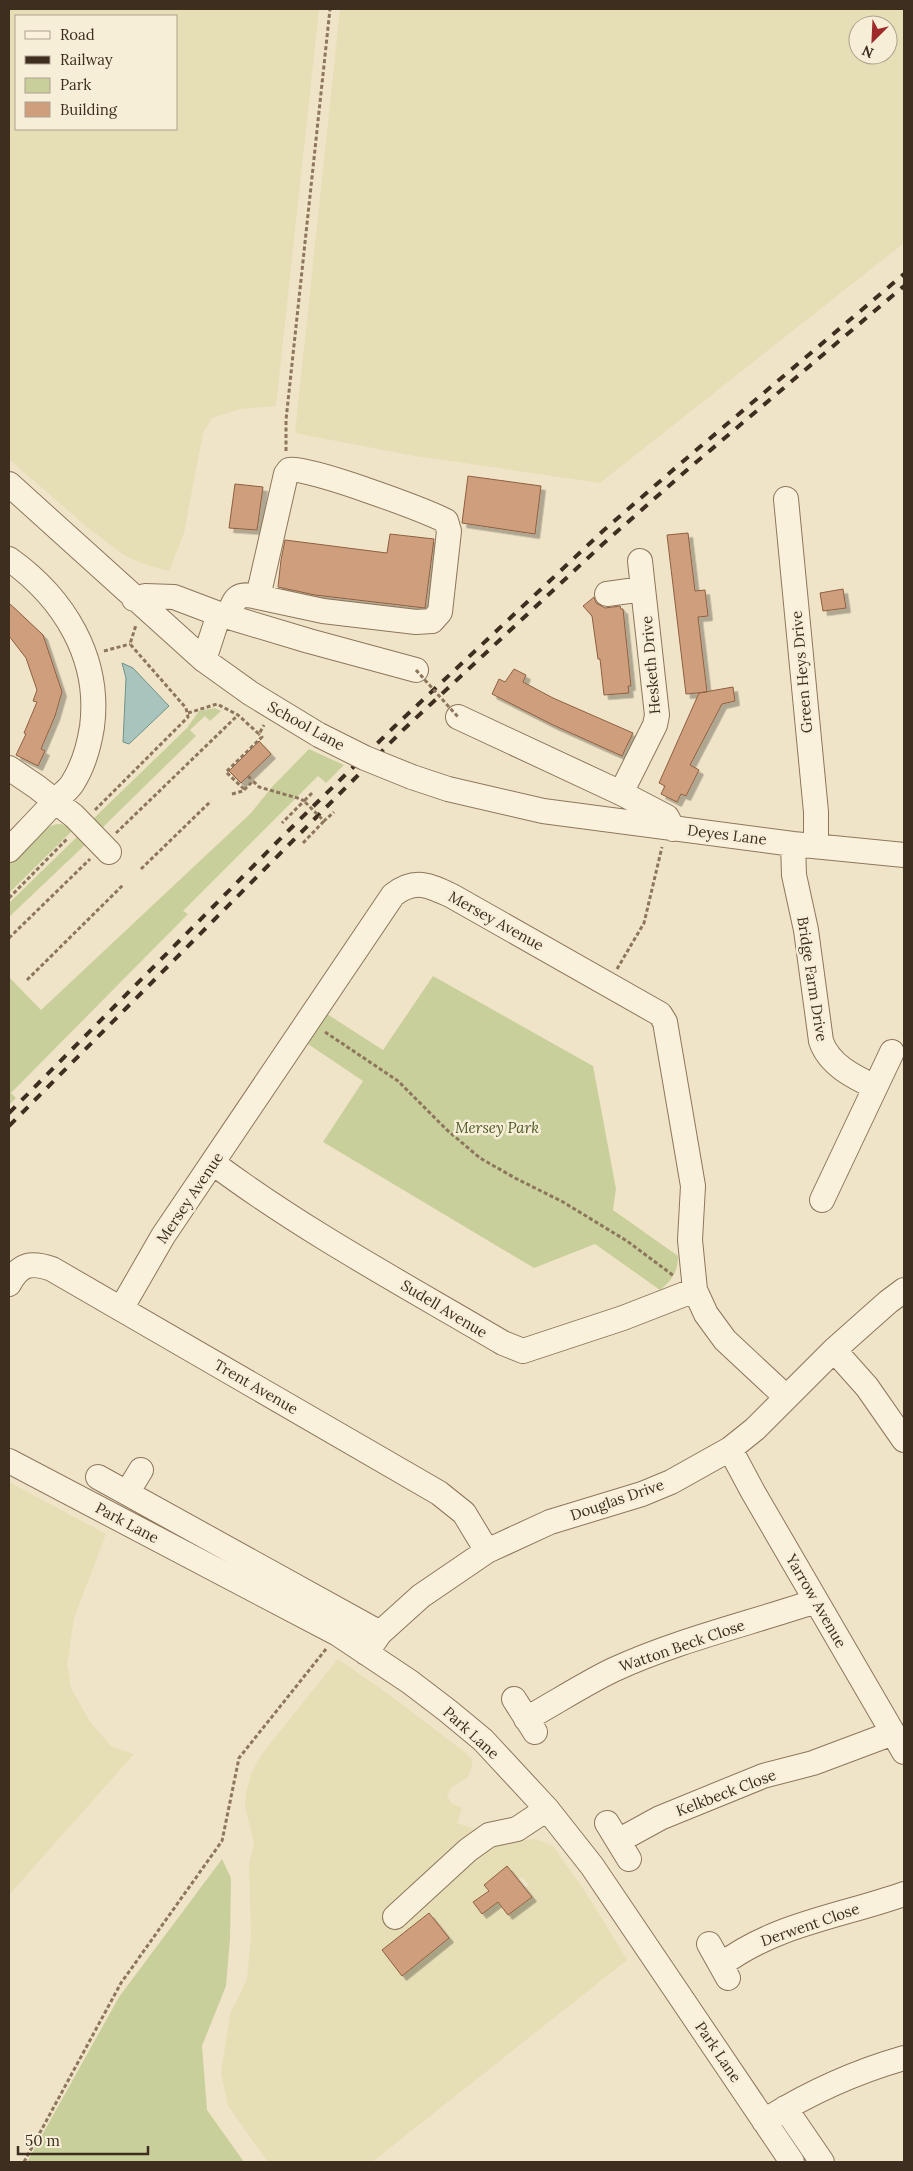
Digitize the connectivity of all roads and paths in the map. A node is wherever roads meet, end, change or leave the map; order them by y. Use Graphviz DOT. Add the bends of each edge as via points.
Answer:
graph roads {
  1 [pos="330,9"];
  2 [pos="286,474"];
  3 [pos="9,484"];
  4 [pos="786,499"];
  5 [pos="9,559"];
  6 [pos="640,562"];
  7 [pos="643,590"];
  8 [pos="607,594"];
  9 [pos="258,597"];
  10 [pos="141,605"];
  11 [pos="223,616"];
  12 [pos="130,644"];
  13 [pos="86,656"];
  14 [pos="204,660"];
  15 [pos="416,670"];
  16 [pos="188,713"];
  17 [pos="238,715"];
  18 [pos="458,717"];
  19 [pos="9,768"];
  20 [pos="248,776"];
  21 [pos="253,781"];
  22 [pos="244,789"];
  23 [pos="312,793"];
  24 [pos="621,793"];
  25 [pos="232,794"];
  26 [pos="56,801"];
  27 [pos="211,801"];
  28 [pos="304,801"];
  29 [pos="334,812"];
  30 [pos="90,815"];
  31 [pos="324,822"];
  32 [pos="282,823"];
  33 [pos="669,834"];
  34 [pos="69,837"];
  35 [pos="303,843"];
  36 [pos="793,844"];
  37 [pos="816,846"];
  38 [pos="105,848"];
  39 [pos="9,850"];
  40 [pos="904,855"];
  41 [pos="141,869"];
  42 [pos="123,885"];
  43 [pos="9,898"];
  44 [pos="9,938"];
  45 [pos="27,980"];
  46 [pos="608,985"];
  47 [pos="318,1008"];
  48 [pos="892,1052"];
  49 [pos="876,1087"];
  50 [pos="213,1163"];
  51 [pos="822,1200"];
  52 [pos="9,1284"];
  53 [pos="695,1290"];
  54 [pos="904,1290"];
  55 [pos="120,1309"];
  56 [pos="834,1350"];
  57 [pos="786,1397"];
  58 [pos="904,1440"];
  59 [pos="730,1449"];
  60 [pos="9,1461"];
  61 [pos="141,1470"];
  62 [pos="98,1477"];
  63 [pos="128,1494"];
  64 [pos="487,1551"];
  65 [pos="816,1601"];
  66 [pos="380,1633"];
  67 [pos="338,1634"];
  68 [pos="366,1653"];
  69 [pos="525,1717"];
  70 [pos="899,1742"];
  71 [pos="547,1809"];
  72 [pos="618,1841"];
  73 [pos="904,1894"];
  74 [pos="395,1917"];
  75 [pos="709,1944"];
  76 [pos="904,2058"];
  77 [pos="785,2108"];
  78 [pos="764,2121"];
  79 [pos="24,2162"];
  80 [pos="792,2162"];
  81 [pos="822,2162"];
  1 -- 2 [label="path" via="286,420"];
  2 -- 9 [label="street"];
  2 -- 9 [label="street" via="288,470 300,470 446,521 449,531 440,612 432,621 424,623 399,621 323,611"];
  3 -- 10 [label="street, School Lane"];
  4 -- 37 [label="street, Green Heys Drive" via="816,812"];
  5 -- 13 [label="street" via="52,597 73,627"];
  6 -- 7 [label="street, Hesketh Drive"];
  7 -- 8 [label="street"];
  7 -- 24 [label="street, Hesketh Drive" via="658,715"];
  9 -- 11 [label="street" via="240,596"];
  10 -- 11 [label="street" via="145,596 174,597"];
  10 -- 12 [label="path"];
  10 -- 14 [label="street, School Lane"];
  11 -- 14 [label="street"];
  11 -- 15 [label="street"];
  12 -- 13 [label="path"];
  12 -- 16 [label="path"];
  13 -- 26 [label="street" via="93,694 90,735 80,768"];
  14 -- 33 [label="street, School Lane, bridge" via="250,694 319,735 412,777 543,812"];
  15 -- 18 [label="path, bridge"];
  16 -- 17 [label="path" via="217,704"];
  16 -- 30 [label="path" via="185,722"];
  17 -- 22 [label="path" via="262,736 226,772"];
  17 -- 38 [label="path"];
  18 -- 24 [label="street, Deyes Lane"];
  19 -- 26 [label="street"];
  20 -- 21 [label="path"];
  21 -- 22 [label="path"];
  21 -- 28 [label="path"];
  22 -- 25 [label="path"];
  23 -- 28 [label="path, bridge"];
  24 -- 33 [label="street, Deyes Lane" via="667,817"];
  26 -- 38 [label="street"];
  26 -- 39 [label="street"];
  27 -- 41 [label="path"];
  28 -- 31 [label="path, bridge"];
  28 -- 32 [label="path"];
  29 -- 31 [label="path, bridge"];
  31 -- 35 [label="path"];
  33 -- 36 [label="street, Deyes Lane"];
  33 -- 46 [label="path" via="644,923"];
  34 -- 43 [label="path"];
  36 -- 37 [label="street, Deyes Lane"];
  36 -- 49 [label="street, Bridge Farm Drive" via="794,875 825,1052 858,1079"];
  37 -- 40 [label="street, Deyes Lane"];
  38 -- 44 [label="path"];
  42 -- 45 [label="path"];
  46 -- 47 [label="street, Mersey Avenue" via="435,888 426,884 413,885 393,895"];
  46 -- 53 [label="street, Mersey Avenue" via="653,1009 665,1022 693,1186 690,1240"];
  47 -- 50 [label="street, Mersey Avenue"];
  47 -- 53 [label="path" via="320,1028 398,1081 480,1158 627,1241"];
  48 -- 49 [label="street"];
  49 -- 51 [label="street"];
  50 -- 53 [label="street, Sudell Avenue" via="307,1227 503,1343 523,1351"];
  50 -- 55 [label="street, Mersey Avenue" via="163,1236"];
  52 -- 55 [label="street, Trent Avenue" via="22,1268 38,1264"];
  53 -- 57 [label="street, Mersey Avenue" via="706,1314 725,1340"];
  54 -- 56 [label="street, Douglas Drive"];
  55 -- 64 [label="street, Trent Avenue" via="439,1493 464,1513"];
  56 -- 57 [label="street, Douglas Drive"];
  56 -- 58 [label="street" via="867,1387"];
  57 -- 59 [label="street, Douglas Drive"];
  59 -- 64 [label="street, Douglas Drive" via="671,1482 550,1522"];
  59 -- 65 [label="street, Yarrow Avenue"];
  60 -- 67 [label="street, Park Lane"];
  61 -- 63 [label="street, Park Lane"];
  62 -- 63 [label="street, Park Lane"];
  63 -- 66 [label="street, Park Lane"];
  64 -- 66 [label="street, Douglas Drive" via="421,1596"];
  65 -- 69 [label="street, Watton Beck Close" via="710,1633 613,1670"];
  65 -- 70 [label="street, Yarrow Avenue"];
  66 -- 68 [label="street, Douglas Drive"];
  67 -- 68 [label="street, Park Lane"];
  67 -- 79 [label="path" via="239,1758 222,1841 121,1983"];
  68 -- 71 [label="street, Park Lane" via="410,1682 466,1726"];
  70 -- 72 [label="street, Kelkbeck Close" via="764,1776 660,1818"];
  71 -- 74 [label="street" via="517,1829 489,1835 468,1850"];
  71 -- 78 [label="street, Park Lane" via="636,1928"];
  73 -- 75 [label="street, Derwent Close" via="797,1926 759,1941 725,1972"];
  76 -- 77 [label="street" via="873,2067"];
  77 -- 78 [label="street"];
  77 -- 81 [label="street"];
  78 -- 80 [label="street, Park Lane"];
}
